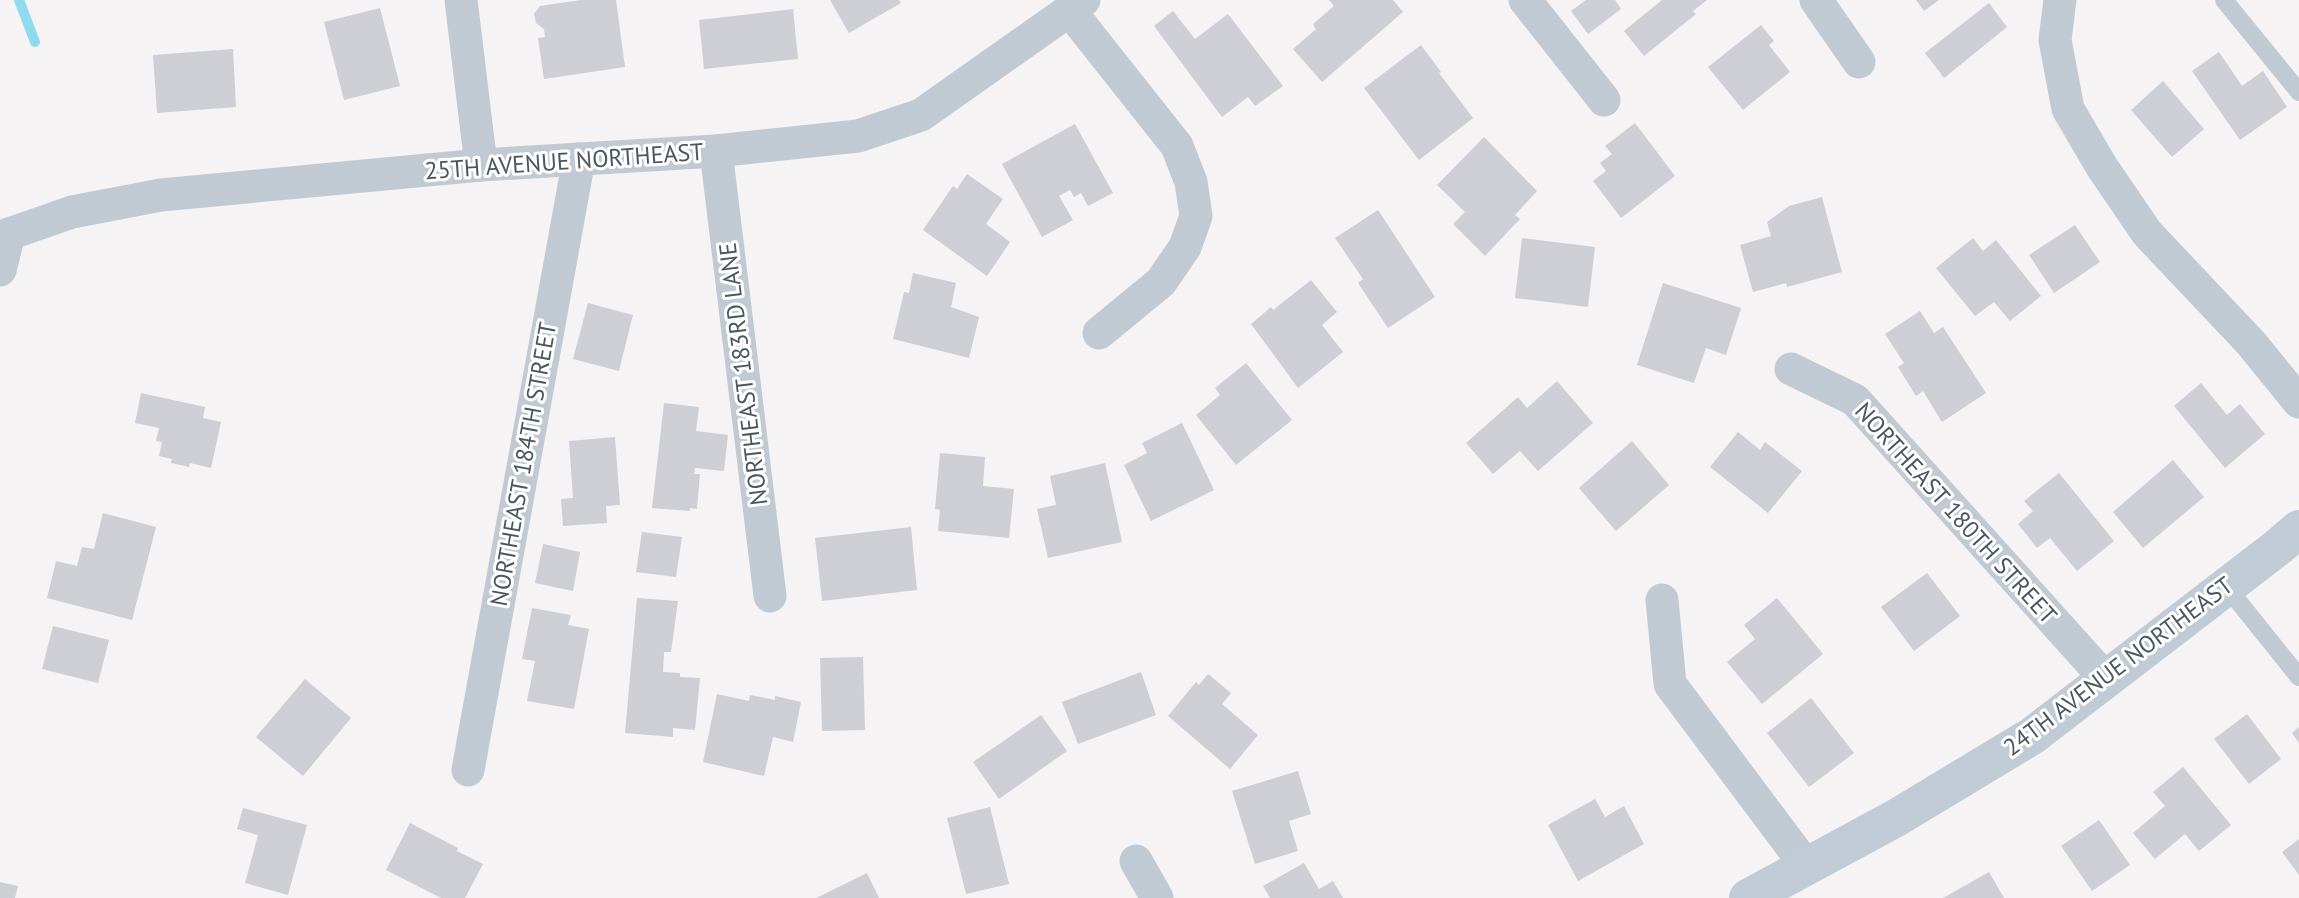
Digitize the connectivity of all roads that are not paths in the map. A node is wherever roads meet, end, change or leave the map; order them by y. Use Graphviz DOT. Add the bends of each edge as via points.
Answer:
graph roads {
  1 [pos="461,0"];
  2 [pos="1525,0"];
  3 [pos="1816,0"];
  4 [pos="2060,0"];
  5 [pos="2224,0"];
  6 [pos="1077,5"];
  7 [pos="1859,62"];
  8 [pos="2299,92"];
  9 [pos="1604,100"];
  10 [pos="716,151"];
  11 [pos="579,159"];
  12 [pos="481,165"];
  13 [pos="5,237"];
  14 [pos="0,270"];
  15 [pos="1099,333"];
  16 [pos="1791,369"];
  17 [pos="2299,402"];
  18 [pos="2299,528"];
  19 [pos="2226,586"];
  20 [pos="770,596"];
  21 [pos="1662,600"];
  22 [pos="2299,677"];
  23 [pos="2105,678"];
  24 [pos="468,770"];
  25 [pos="1136,861"];
  26 [pos="1807,867"];
  27 [pos="1157,898"];
  28 [pos="1748,898"];
  1 -- 12 [label="street"];
  2 -- 9 [label="street"];
  3 -- 7 [label="street"];
  4 -- 17 [label="street" via="2055,40 2068,109 2095,156 2147,233"];
  5 -- 8 [label="lane"];
  6 -- 10 [label="street, 25TH AVENUE NORTHEAST" via="921,116 858,136"];
  6 -- 15 [label="street" via="1177,146 1191,182 1196,216 1185,247 1161,282"];
  10 -- 11 [label="street, 25TH AVENUE NORTHEAST"];
  10 -- 20 [label="street, NORTHEAST 183RD LANE"];
  11 -- 12 [label="street, 25TH AVENUE NORTHEAST"];
  11 -- 24 [label="street, NORTHEAST 184TH STREET"];
  12 -- 13 [label="street, 25TH AVENUE NORTHEAST" via="161,195 72,212"];
  13 -- 14 [label="street"];
  16 -- 23 [label="street, NORTHEAST 180TH STREET" via="1854,400"];
  18 -- 19 [label="main road, 24TH AVENUE NORTHEAST"];
  19 -- 22 [label="lane"];
  19 -- 23 [label="main road, 24TH AVENUE NORTHEAST"];
  21 -- 26 [label="street" via="1670,684"];
  23 -- 26 [label="main road, 24TH AVENUE NORTHEAST" via="2032,736"];
  25 -- 27 [label="street"];
  26 -- 28 [label="main road, 24TH AVENUE NORTHEAST"];
}
